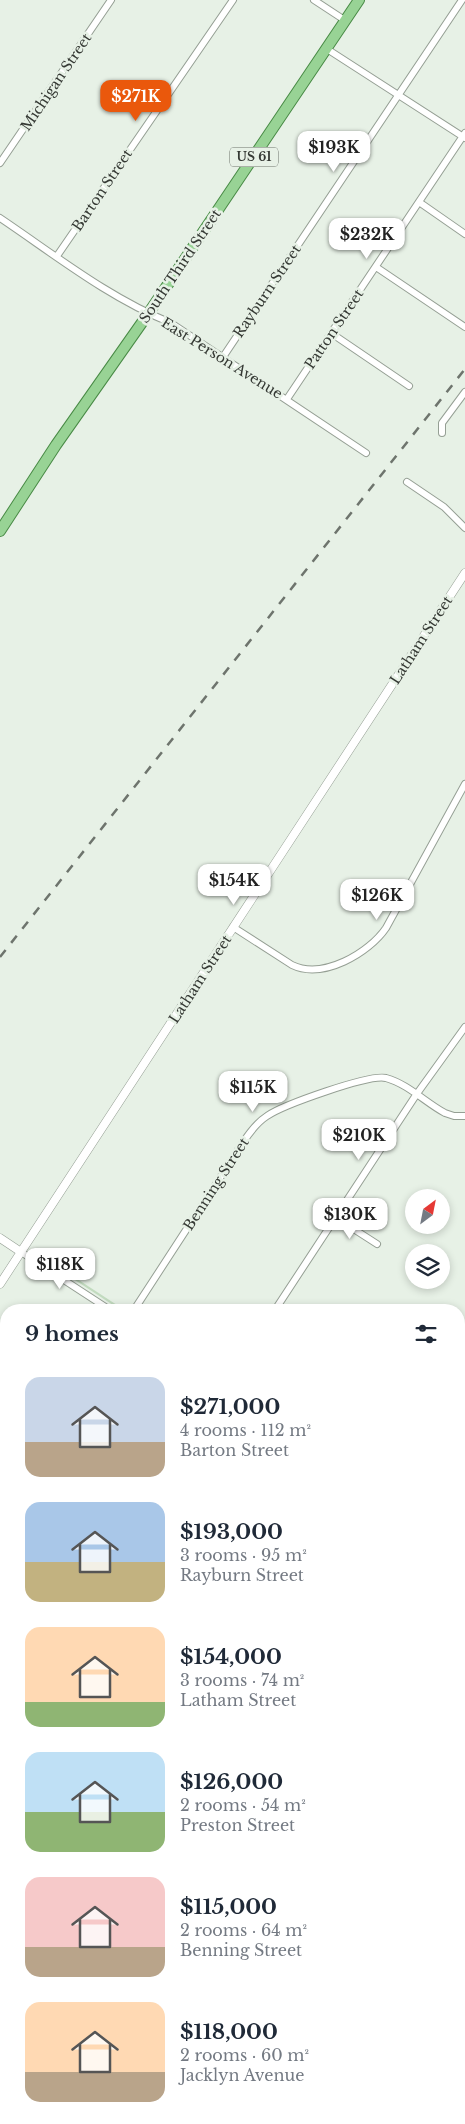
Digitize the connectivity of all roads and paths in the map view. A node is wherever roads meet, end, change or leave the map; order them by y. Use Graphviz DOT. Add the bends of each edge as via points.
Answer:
graph roads {
  1 [pos="111,0"];
  2 [pos="233,0"];
  3 [pos="314,0"];
  4 [pos="359,0"];
  5 [pos="462,0"];
  6 [pos="346,21"];
  7 [pos="327,49"];
  8 [pos="399,95"];
  9 [pos="464,136"];
  10 [pos="0,164"];
  11 [pos="419,202"];
  12 [pos="0,218"];
  13 [pos="465,234"];
  14 [pos="57,256"];
  15 [pos="376,267"];
  16 [pos="148,314"];
  17 [pos="465,327"];
  18 [pos="331,333"];
  19 [pos="223,357"];
  20 [pos="409,386"];
  21 [pos="465,392"];
  22 [pos="287,399"];
  23 [pos="442,434"];
  24 [pos="366,453"];
  25 [pos="407,482"];
  26 [pos="465,528"];
  27 [pos="0,531"];
  28 [pos="465,573"];
  29 [pos="465,784"];
  30 [pos="234,927"];
  31 [pos="465,1027"];
  32 [pos="416,1095"];
  33 [pos="465,1116"];
  34 [pos="336,1217"];
  35 [pos="0,1238"];
  36 [pos="376,1244"];
  37 [pos="21,1252"];
  38 [pos="0,1284"];
  39 [pos="101,1304"];
  40 [pos="138,1304"];
  41 [pos="279,1304"];
  1 -- 10 [label="street, Michigan Street"];
  2 -- 14 [label="street, Barton Street"];
  3 -- 6 [label="street"];
  4 -- 6 [label="main road, South Third Street / US 61"];
  5 -- 8 [label="street, Rayburn Street"];
  6 -- 7 [label="main road, South Third Street / US 61"];
  7 -- 8 [label="street"];
  7 -- 16 [label="main road, South Third Street / US 61"];
  8 -- 9 [label="street"];
  8 -- 19 [label="street, Rayburn Street"];
  9 -- 11 [label="street, Patton Street"];
  11 -- 13 [label="street"];
  11 -- 15 [label="street, Patton Street"];
  12 -- 14 [label="street, East Person Avenue"];
  14 -- 16 [label="street, East Person Avenue"];
  15 -- 17 [label="street"];
  15 -- 18 [label="street, Patton Street"];
  16 -- 19 [label="street, East Person Avenue" via="171,323"];
  16 -- 27 [label="main road, South Third Street / US 61" via="56,444"];
  18 -- 20 [label="street"];
  18 -- 22 [label="street, Patton Street"];
  19 -- 22 [label="street, East Person Avenue"];
  21 -- 23 [label="street" via="442,423"];
  22 -- 24 [label="street, East Person Avenue"];
  25 -- 26 [label="street" via="444,507"];
  28 -- 30 [label="street, Latham Street"];
  29 -- 30 [label="street" via="386,928 357,956 321,968 302,969"];
  30 -- 37 [label="street, Latham Street"];
  31 -- 32 [label="street"];
  32 -- 33 [label="street, Benning Street" via="445,1113"];
  32 -- 34 [label="street"];
  32 -- 40 [label="street, Benning Street" via="396,1082 372,1078 284,1107 266,1117 242,1144"];
  34 -- 36 [label="street"];
  34 -- 41 [label="street"];
  35 -- 37 [label="street"];
  37 -- 38 [label="street, Latham Street"];
  37 -- 39 [label="street"];
}
